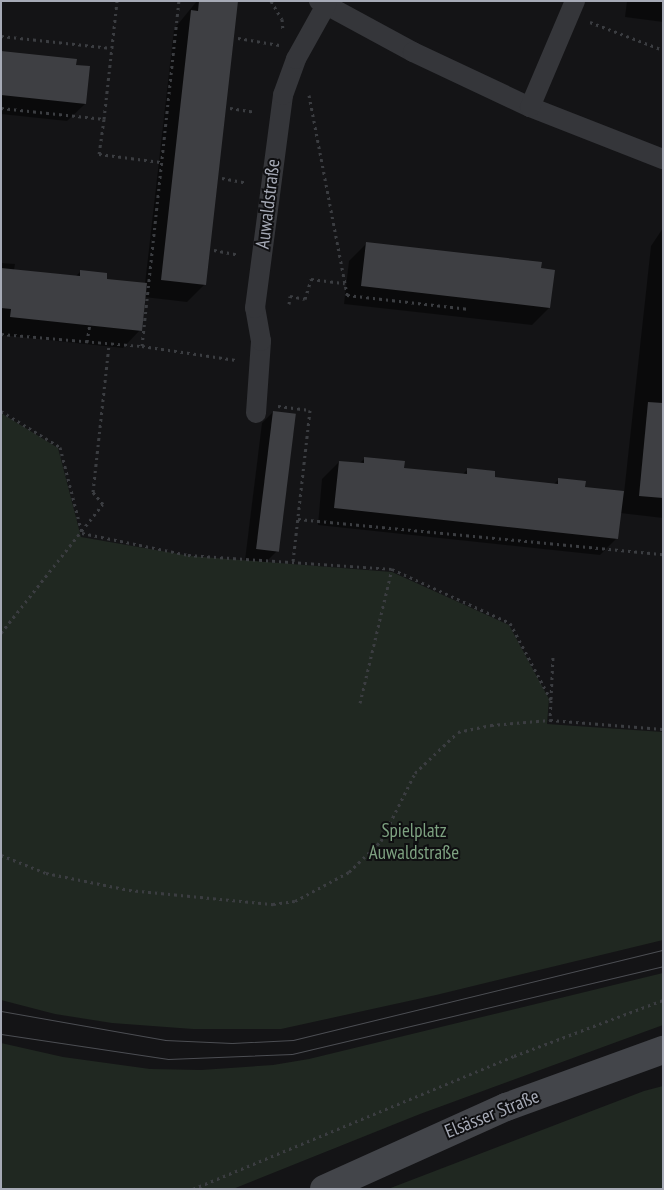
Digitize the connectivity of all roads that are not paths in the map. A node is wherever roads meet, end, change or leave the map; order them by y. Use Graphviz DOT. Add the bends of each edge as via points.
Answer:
graph roads {
  1 [pos="323,3"];
  2 [pos="572,8"];
  3 [pos="530,106"];
  4 [pos="663,159"];
  5 [pos="256,408"];
  6 [pos="663,1050"];
  7 [pos="324,1189"];
  1 -- 3 [label="street, Auwaldstraße"];
  1 -- 5 [label="street, Auwaldstraße" via="283,95 255,308 261,341"];
  2 -- 3 [label="street"];
  3 -- 4 [label="street, Auwaldstraße"];
  6 -- 7 [label="main road, Elsässer Straße" via="506,1107"];
}
